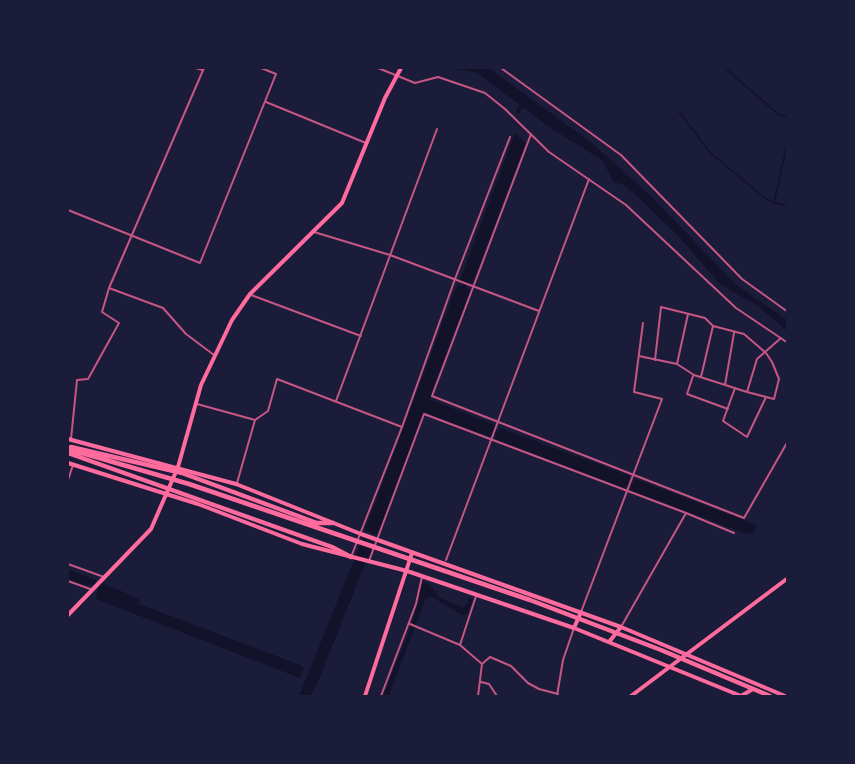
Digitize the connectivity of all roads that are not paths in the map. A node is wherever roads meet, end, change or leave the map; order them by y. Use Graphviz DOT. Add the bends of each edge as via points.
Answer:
graph roads {
  1 [pos="195,68"];
  2 [pos="261,68"];
  3 [pos="378,68"];
  4 [pos="401,68"];
  5 [pos="501,68"];
  6 [pos="204,69"];
  7 [pos="397,75"];
  8 [pos="266,102"];
  9 [pos="437,129"];
  10 [pos="531,134"];
  11 [pos="510,137"];
  12 [pos="367,144"];
  13 [pos="589,179"];
  14 [pos="68,210"];
  15 [pos="314,232"];
  16 [pos="131,237"];
  17 [pos="390,255"];
  18 [pos="455,279"];
  19 [pos="474,286"];
  20 [pos="110,288"];
  21 [pos="250,294"];
  22 [pos="539,311"];
  23 [pos="788,312"];
  24 [pos="688,314"];
  25 [pos="643,323"];
  26 [pos="713,326"];
  27 [pos="734,333"];
  28 [pos="361,336"];
  29 [pos="781,338"];
  30 [pos="788,343"];
  31 [pos="766,353"];
  32 [pos="214,355"];
  33 [pos="639,356"];
  34 [pos="655,360"];
  35 [pos="677,364"];
  36 [pos="693,375"];
  37 [pos="701,377"];
  38 [pos="725,385"];
  39 [pos="735,388"];
  40 [pos="747,392"];
  41 [pos="766,397"];
  42 [pos="336,401"];
  43 [pos="196,404"];
  44 [pos="728,409"];
  45 [pos="255,420"];
  46 [pos="498,422"];
  47 [pos="402,427"];
  48 [pos="491,439"];
  49 [pos="69,440"];
  50 [pos="788,441"];
  51 [pos="68,449"];
  52 [pos="68,463"];
  53 [pos="73,465"];
  54 [pos="178,467"];
  55 [pos="633,475"];
  56 [pos="68,480"];
  57 [pos="236,484"];
  58 [pos="627,492"];
  59 [pos="167,494"];
  60 [pos="686,513"];
  61 [pos="333,523"];
  62 [pos="734,533"];
  63 [pos="361,534"];
  64 [pos="376,540"];
  65 [pos="412,553"];
  66 [pos="351,557"];
  67 [pos="446,560"];
  68 [pos="369,561"];
  69 [pos="68,564"];
  70 [pos="407,571"];
  71 [pos="422,576"];
  72 [pos="105,578"];
  73 [pos="788,578"];
  74 [pos="68,581"];
  75 [pos="94,588"];
  76 [pos="476,595"];
  77 [pos="581,612"];
  78 [pos="68,615"];
  79 [pos="410,623"];
  80 [pos="621,627"];
  81 [pos="574,628"];
  82 [pos="609,642"];
  83 [pos="460,645"];
  84 [pos="689,654"];
  85 [pos="482,664"];
  86 [pos="670,667"];
  87 [pos="480,682"];
  88 [pos="759,685"];
  89 [pos="557,695"];
  90 [pos="365,696"];
  91 [pos="381,696"];
  92 [pos="478,696"];
  93 [pos="497,696"];
  94 [pos="631,696"];
  95 [pos="741,696"];
  96 [pos="770,696"];
  97 [pos="785,696"];
  1 -- 6 [label="street"];
  2 -- 8 [label="street" via="276,74"];
  3 -- 7 [label="street"];
  4 -- 7 [label="main road"];
  5 -- 23 [label="street" via="621,156 742,279"];
  6 -- 16 [label="street"];
  7 -- 10 [label="street" via="415,83 438,77 475,89 495,100"];
  7 -- 12 [label="main road"];
  8 -- 12 [label="street"];
  8 -- 16 [label="street" via="200,263"];
  9 -- 17 [label="street"];
  10 -- 13 [label="street" via="549,152"];
  10 -- 19 [label="street"];
  11 -- 18 [label="street"];
  12 -- 15 [label="main road" via="342,203"];
  13 -- 22 [label="street"];
  13 -- 29 [label="street" via="633,211 736,308"];
  14 -- 16 [label="street"];
  15 -- 17 [label="street"];
  15 -- 21 [label="main road"];
  16 -- 20 [label="street"];
  17 -- 18 [label="street"];
  17 -- 28 [label="street"];
  18 -- 19 [label="street"];
  18 -- 47 [label="street"];
  19 -- 22 [label="street"];
  19 -- 46 [label="street" via="432,396"];
  20 -- 32 [label="street" via="163,308 186,334"];
  20 -- 49 [label="street" via="102,312 119,323 88,379 77,380"];
  21 -- 28 [label="street"];
  21 -- 32 [label="main road"];
  22 -- 46 [label="street"];
  24 -- 26 [label="street" via="705,318"];
  24 -- 34 [label="street" via="661,307"];
  24 -- 35 [label="street"];
  25 -- 33 [label="street"];
  26 -- 27 [label="street"];
  26 -- 37 [label="street"];
  27 -- 31 [label="street" via="744,334"];
  27 -- 38 [label="street"];
  28 -- 42 [label="street"];
  29 -- 30 [label="street"];
  29 -- 31 [label="street"];
  31 -- 40 [label="street" via="757,359"];
  31 -- 41 [label="street" via="779,379 774,399"];
  32 -- 43 [label="main road"];
  33 -- 34 [label="street"];
  33 -- 55 [label="street" via="634,392 662,399"];
  34 -- 35 [label="street"];
  35 -- 36 [label="street"];
  36 -- 37 [label="street"];
  36 -- 44 [label="street" via="687,394"];
  37 -- 38 [label="street"];
  38 -- 39 [label="street"];
  39 -- 40 [label="street"];
  39 -- 44 [label="street"];
  40 -- 41 [label="street"];
  41 -- 44 [label="street" via="747,437 723,422"];
  42 -- 45 [label="street" via="277,380 268,411"];
  42 -- 47 [label="street"];
  43 -- 45 [label="street"];
  43 -- 54 [label="main road"];
  45 -- 57 [label="street"];
  46 -- 48 [label="street"];
  46 -- 55 [label="street"];
  47 -- 63 [label="street"];
  48 -- 58 [label="street"];
  48 -- 64 [label="street" via="424,414"];
  48 -- 67 [label="street"];
  49 -- 54 [label="main road"];
  50 -- 55 [label="street" via="744,518"];
  51 -- 61 [label="highway" via="182,473 317,523"];
  51 -- 66 [label="highway"];
  51 -- 96 [label="highway" via="174,479 607,628"];
  52 -- 53 [label="main road"];
  53 -- 56 [label="street"];
  53 -- 59 [label="main road"];
  54 -- 57 [label="main road"];
  54 -- 59 [label="main road"];
  55 -- 58 [label="street"];
  57 -- 61 [label="main road"];
  58 -- 60 [label="street"];
  58 -- 77 [label="street"];
  59 -- 66 [label="main road" via="285,539"];
  59 -- 72 [label="main road" via="151,529"];
  60 -- 62 [label="street"];
  60 -- 80 [label="street"];
  61 -- 63 [label="main road"];
  63 -- 64 [label="main road"];
  63 -- 66 [label="street"];
  64 -- 65 [label="main road"];
  64 -- 68 [label="street"];
  65 -- 70 [label="main road"];
  65 -- 77 [label="main road"];
  66 -- 68 [label="main road"];
  68 -- 70 [label="main road"];
  69 -- 72 [label="street"];
  70 -- 71 [label="main road"];
  70 -- 90 [label="main road"];
  71 -- 76 [label="main road"];
  71 -- 79 [label="street"];
  72 -- 75 [label="main road"];
  73 -- 84 [label="main road"];
  74 -- 75 [label="street"];
  75 -- 78 [label="main road"];
  76 -- 81 [label="main road"];
  76 -- 83 [label="street"];
  77 -- 80 [label="main road"];
  77 -- 81 [label="main road"];
  79 -- 83 [label="street"];
  79 -- 91 [label="street"];
  80 -- 82 [label="main road"];
  80 -- 84 [label="main road"];
  81 -- 82 [label="main road"];
  81 -- 89 [label="street"];
  82 -- 86 [label="main road"];
  83 -- 85 [label="street"];
  84 -- 86 [label="main road"];
  84 -- 88 [label="main road"];
  85 -- 87 [label="street"];
  85 -- 89 [label="street" via="494,656 528,683"];
  86 -- 94 [label="main road"];
  86 -- 95 [label="main road"];
  87 -- 92 [label="street"];
  87 -- 93 [label="street" via="489,684"];
  88 -- 95 [label="main road"];
  88 -- 97 [label="main road"];
}
